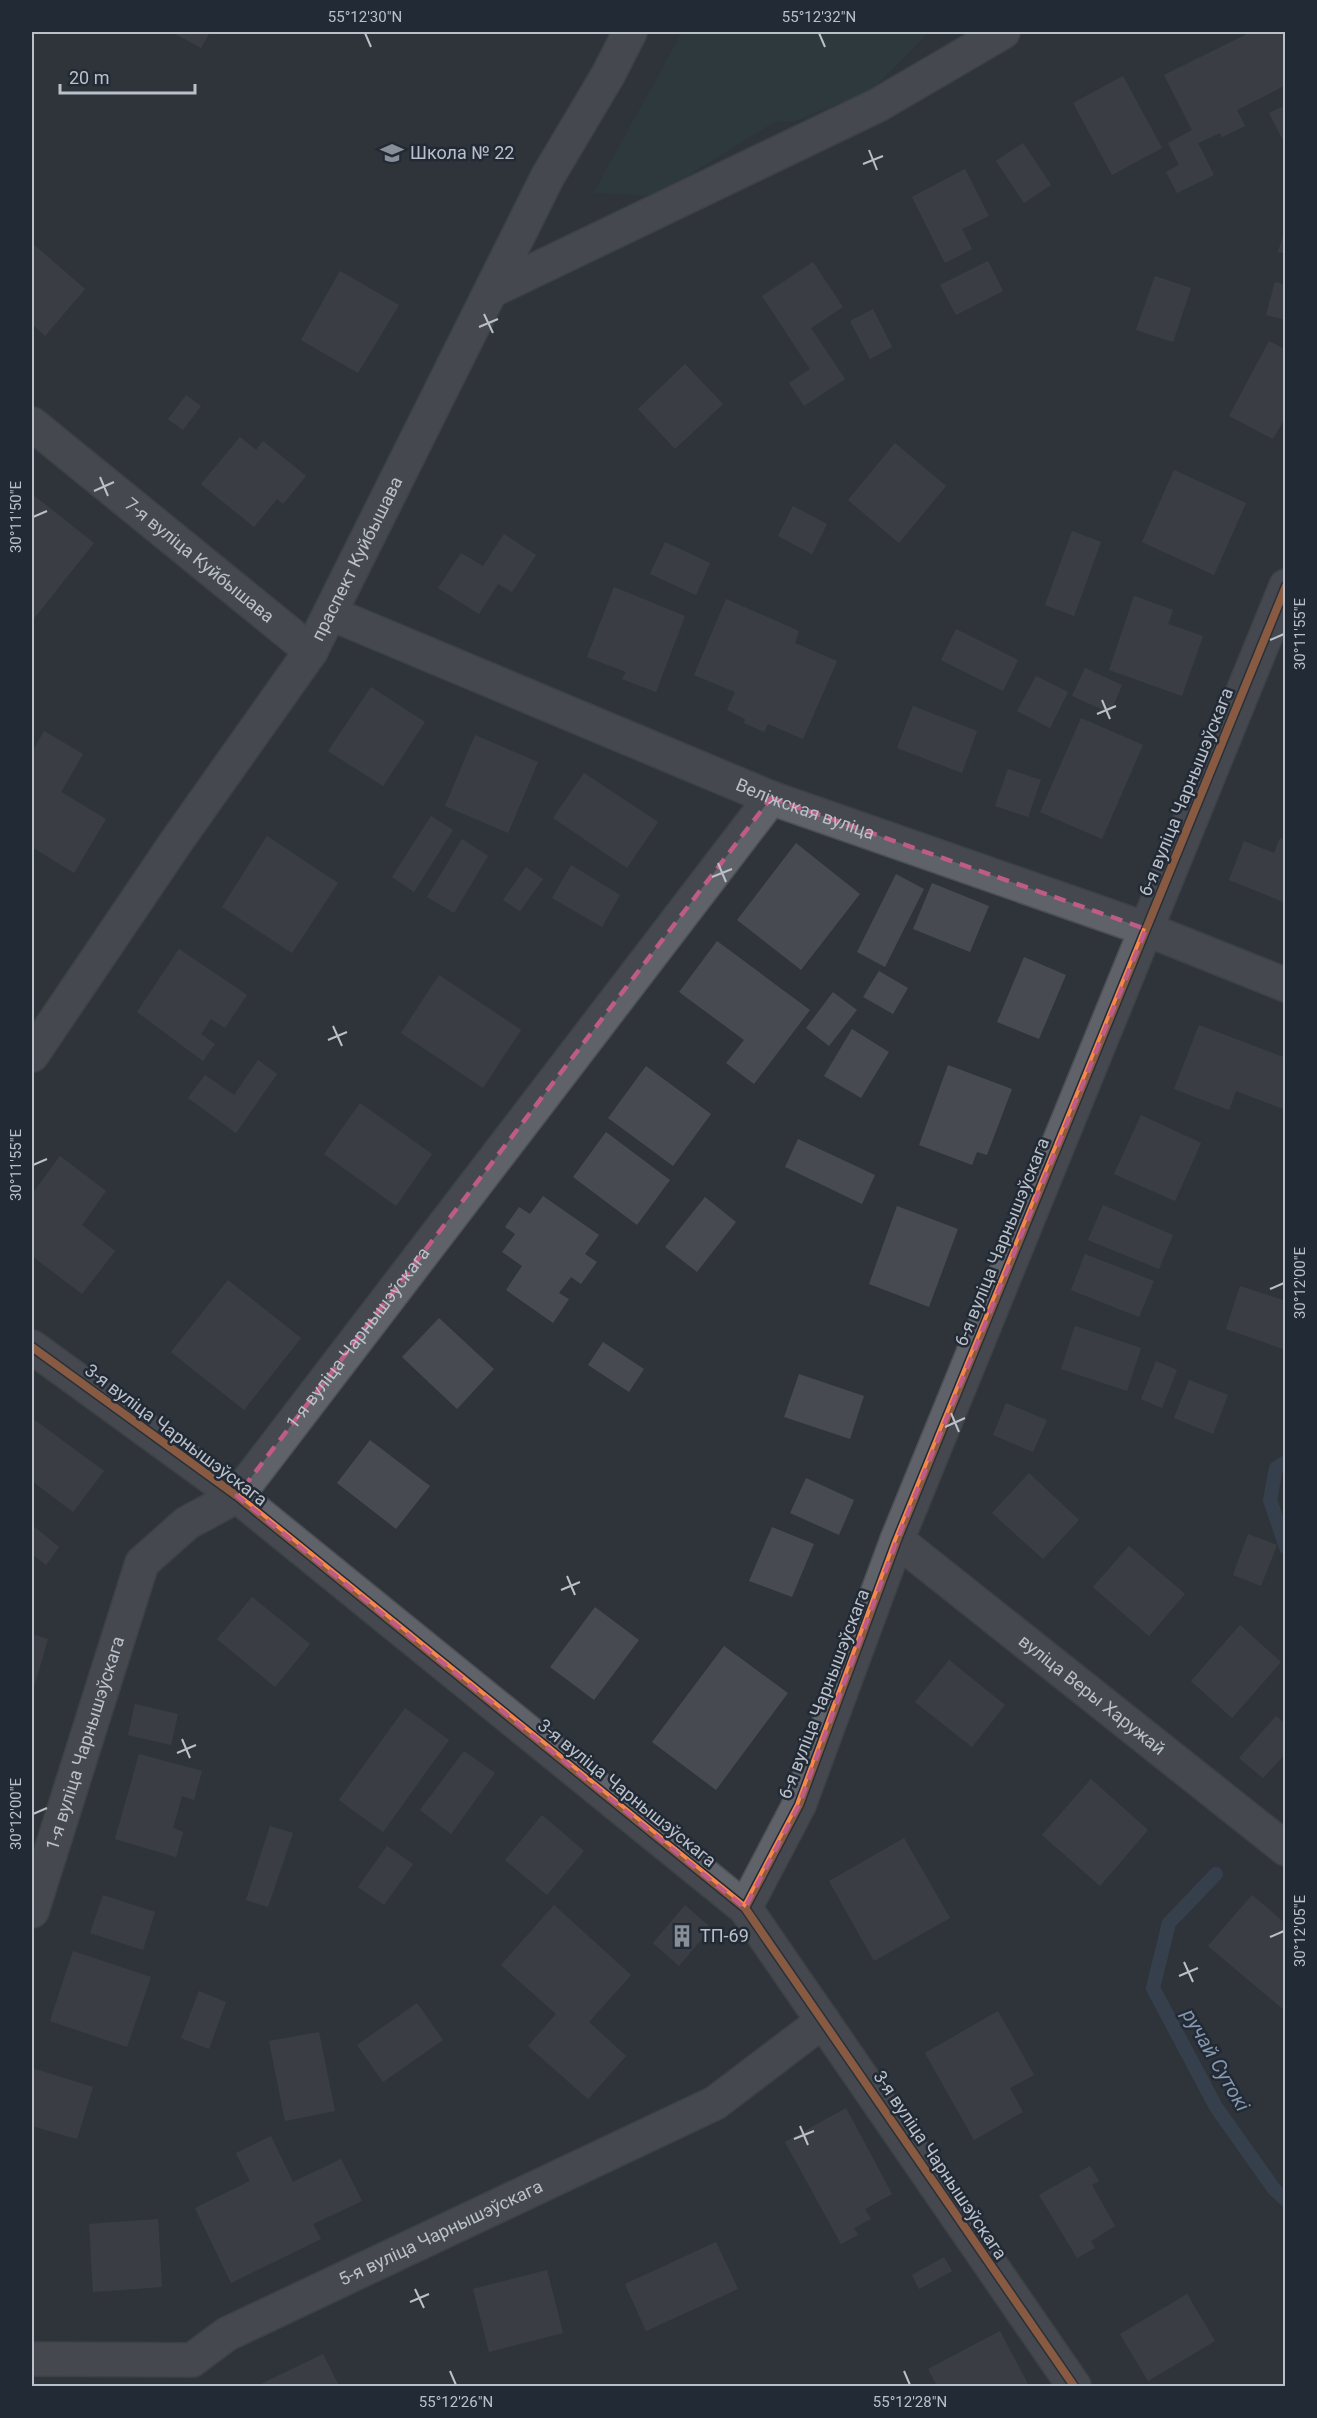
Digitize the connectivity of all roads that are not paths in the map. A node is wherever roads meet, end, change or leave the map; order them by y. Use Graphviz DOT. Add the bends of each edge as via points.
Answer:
graph roads {
  1 [pos="630,32"];
  2 [pos="1004,32"];
  3 [pos="491,291"];
  4 [pos="32,424"];
  5 [pos="1286,586"];
  6 [pos="332,614"];
  7 [pos="311,651"];
  8 [pos="771,798"];
  9 [pos="1146,929"];
  10 [pos="1286,986"];
  11 [pos="32,1055"];
  12 [pos="32,1347"];
  13 [pos="237,1496"];
  14 [pos="897,1540"];
  15 [pos="1286,1849"];
  16 [pos="745,1908"];
  17 [pos="32,1911"];
  18 [pos="824,2021"];
  19 [pos="32,2359"];
  20 [pos="195,2373"];
  21 [pos="1074,2386"];
  1 -- 3 [label="street, праспект Куйбышава" via="548,176"];
  2 -- 3 [label="street" via="878,105"];
  3 -- 6 [label="street, праспект Куйбышава"];
  4 -- 7 [label="street, 7-я вуліца Куйбышава"];
  5 -- 9 [label="street, 6-я вуліца Чарнышэўскага"];
  6 -- 7 [label="street, праспект Куйбышава"];
  6 -- 8 [label="street, Веліжская вуліца"];
  7 -- 11 [label="street, праспект Куйбышава"];
  8 -- 9 [label="street, Веліжская вуліца"];
  8 -- 13 [label="street, 1-я вуліца Чарнышэўскага"];
  9 -- 10 [label="street, Веліжская вуліца"];
  9 -- 14 [label="street, 6-я вуліца Чарнышэўскага"];
  12 -- 13 [label="street, 3-я вуліца Чарнышэўскага"];
  13 -- 16 [label="street, 3-я вуліца Чарнышэўскага"];
  13 -- 17 [label="street, 1-я вуліца Чарнышэўскага" via="187,1523 142,1563"];
  14 -- 15 [label="street, вуліца Веры Харужай"];
  14 -- 16 [label="street, 6-я вуліца Чарнышэўскага" via="799,1805"];
  16 -- 18 [label="street, 3-я вуліца Чарнышэўскага"];
  18 -- 20 [label="street, 5-я вуліца Чарнышэўскага" via="715,2103 227,2334"];
  18 -- 21 [label="street, 3-я вуліца Чарнышэўскага"];
  19 -- 20 [label="street, 5-я вуліца Чарнышэўскага"];
}
